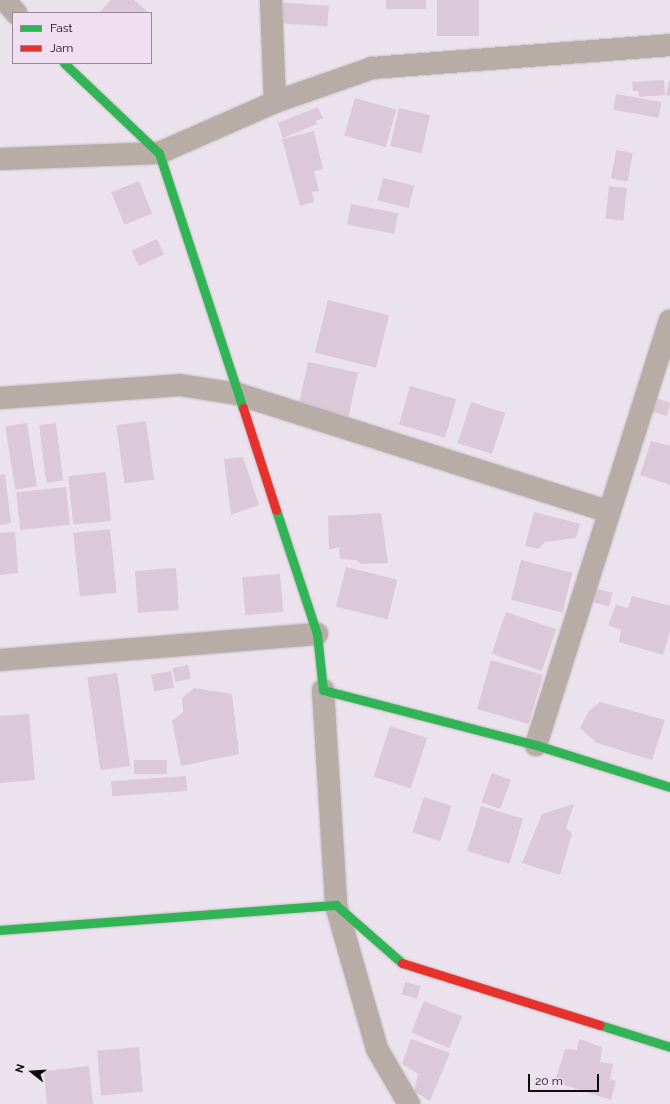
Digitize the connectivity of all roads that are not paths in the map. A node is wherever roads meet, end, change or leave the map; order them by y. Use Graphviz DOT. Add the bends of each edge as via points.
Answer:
graph roads {
  1 [pos="5,0"];
  2 [pos="272,0"];
  3 [pos="15,12"];
  4 [pos="670,45"];
  5 [pos="65,64"];
  6 [pos="275,102"];
  7 [pos="159,152"];
  8 [pos="0,159"];
  9 [pos="670,321"];
  10 [pos="238,394"];
  11 [pos="0,398"];
  12 [pos="609,512"];
  13 [pos="317,634"];
  14 [pos="0,660"];
  15 [pos="323,690"];
  16 [pos="536,745"];
  17 [pos="670,787"];
  18 [pos="336,905"];
  19 [pos="0,930"];
  20 [pos="670,1047"];
  21 [pos="410,1104"];
  1 -- 3 [label="street"];
  2 -- 6 [label="street"];
  4 -- 6 [label="street" via="372,68"];
  5 -- 7 [label="street"];
  6 -- 7 [label="street"];
  7 -- 8 [label="street"];
  7 -- 10 [label="street"];
  9 -- 12 [label="street"];
  10 -- 11 [label="street" via="180,385"];
  10 -- 12 [label="street"];
  10 -- 13 [label="street"];
  12 -- 16 [label="street"];
  13 -- 14 [label="street"];
  13 -- 15 [label="street"];
  15 -- 16 [label="street"];
  15 -- 18 [label="street"];
  16 -- 17 [label="street"];
  18 -- 19 [label="street"];
  18 -- 20 [label="street" via="400,962"];
  18 -- 21 [label="street" via="377,1049"];
}
